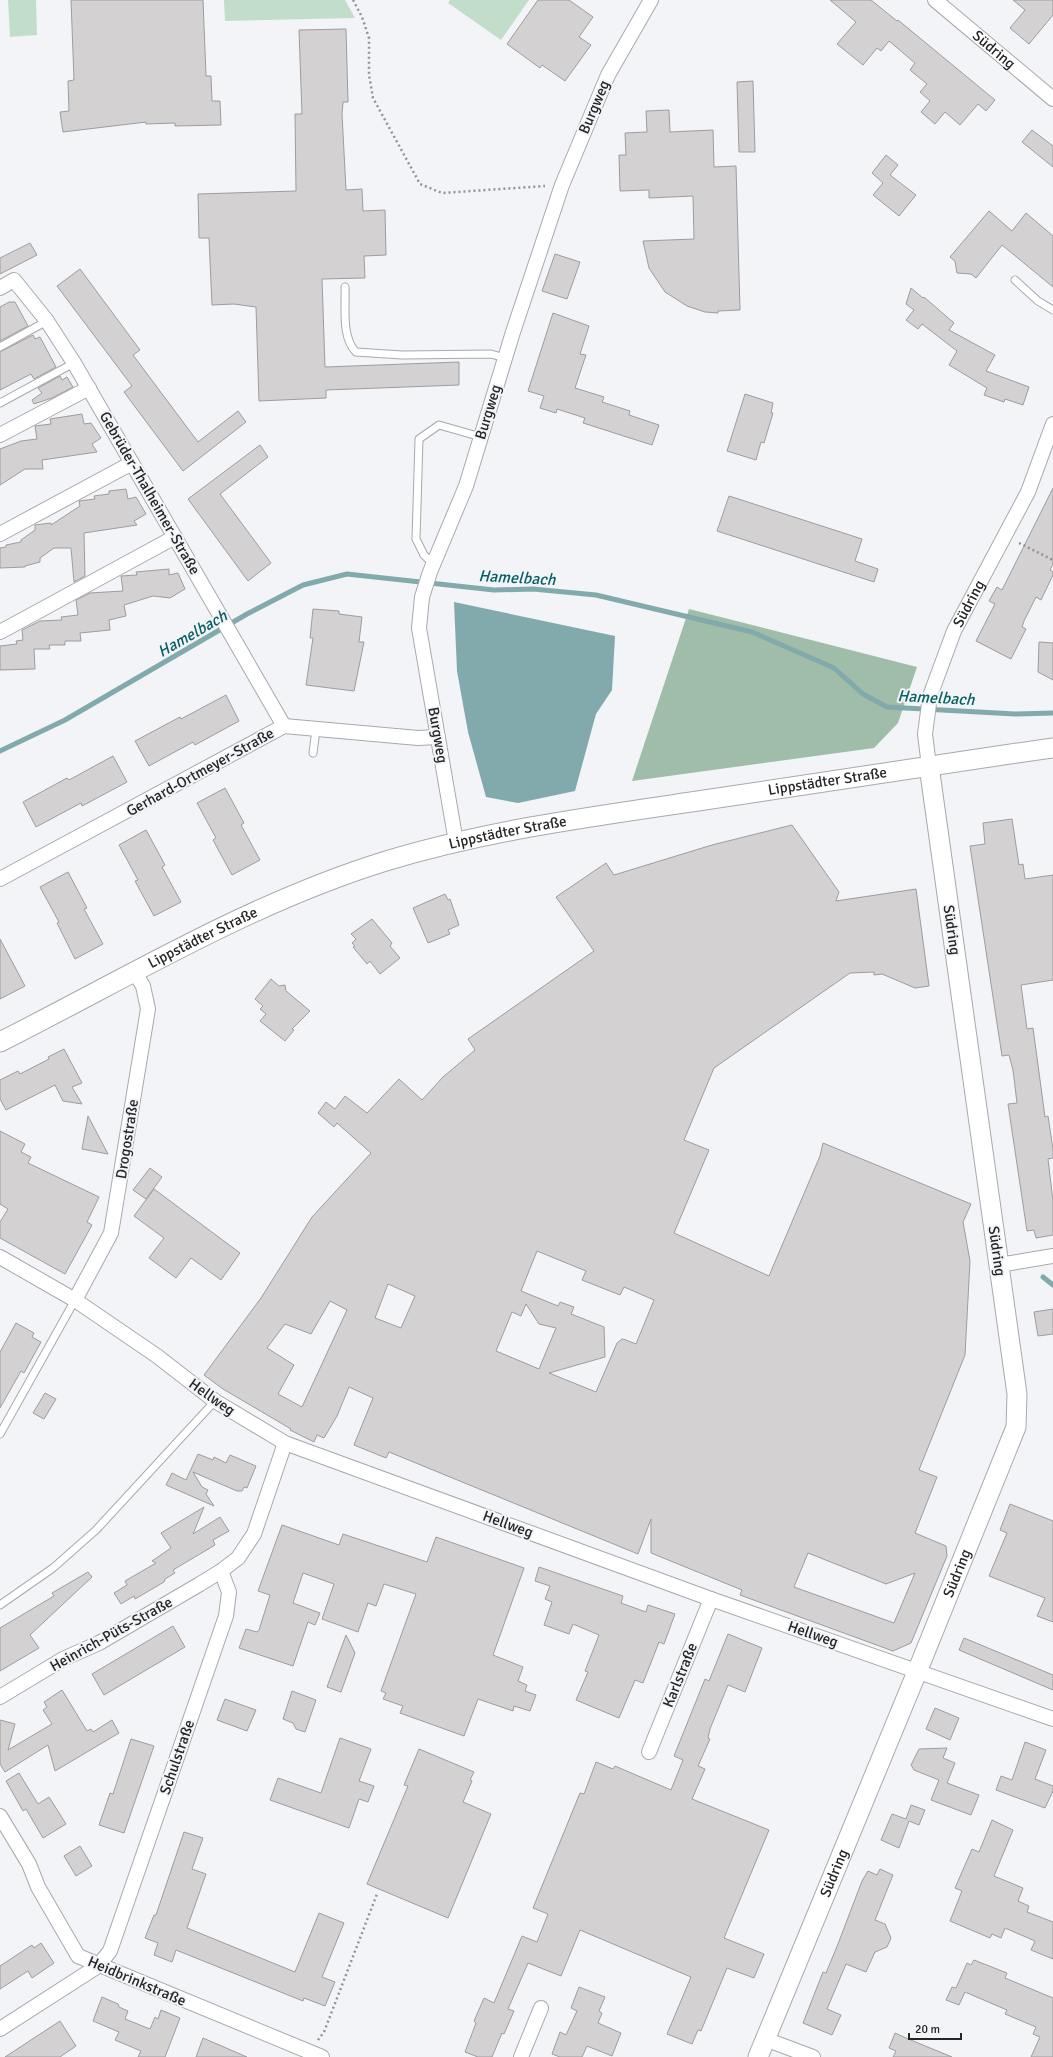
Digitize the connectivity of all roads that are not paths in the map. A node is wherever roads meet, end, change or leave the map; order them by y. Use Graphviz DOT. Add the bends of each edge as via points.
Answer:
graph roads {
  1 [pos="650,0"];
  2 [pos="935,0"];
  3 [pos="1053,99"];
  4 [pos="1015,280"];
  5 [pos="345,287"];
  6 [pos="0,288"];
  7 [pos="1053,310"];
  8 [pos="47,321"];
  9 [pos="0,347"];
  10 [pos="504,358"];
  11 [pos="74,363"];
  12 [pos="89,388"];
  13 [pos="0,403"];
  14 [pos="1053,424"];
  15 [pos="0,434"];
  16 [pos="480,437"];
  17 [pos="132,462"];
  18 [pos="0,534"];
  19 [pos="175,537"];
  20 [pos="432,568"];
  21 [pos="0,632"];
  22 [pos="284,726"];
  23 [pos="316,730"];
  24 [pos="438,737"];
  25 [pos="1053,748"];
  26 [pos="313,753"];
  27 [pos="929,766"];
  28 [pos="456,842"];
  29 [pos="0,879"];
  30 [pos="135,973"];
  31 [pos="0,1042"];
  32 [pos="1053,1256"];
  33 [pos="0,1257"];
  34 [pos="999,1265"];
  35 [pos="75,1300"];
  36 [pos="215,1401"];
  37 [pos="0,1434"];
  38 [pos="285,1443"];
  39 [pos="221,1571"];
  40 [pos="711,1599"];
  41 [pos="0,1605"];
  42 [pos="917,1672"];
  43 [pos="0,1697"];
  44 [pos="1053,1719"];
  45 [pos="649,1752"];
  46 [pos="0,1816"];
  47 [pos="98,1966"];
  48 [pos="541,2008"];
  49 [pos="0,2029"];
  50 [pos="765,2039"];
  51 [pos="313,2055"];
  52 [pos="521,2057"];
  53 [pos="758,2057"];
  54 [pos="813,2057"];
  1 -- 10 [label="street, Burgweg" via="608,74 562,185"];
  2 -- 3 [label="street, Südring"];
  4 -- 7 [label="lane" via="1038,301"];
  5 -- 10 [label="lane" via="347,336 356,352 402,355 492,354"];
  6 -- 8 [label="street, Gebrüder-Thalheimer-Straße" via="14,280"];
  8 -- 9 [label="lane"];
  8 -- 11 [label="street, Gebrüder-Thalheimer-Straße"];
  10 -- 16 [label="street, Burgweg"];
  11 -- 12 [label="street, Gebrüder-Thalheimer-Straße"];
  11 -- 13 [label="lane"];
  12 -- 15 [label="street"];
  12 -- 17 [label="street, Gebrüder-Thalheimer-Straße"];
  14 -- 27 [label="street, Südring" via="1028,492 954,631 930,696 925,734"];
  16 -- 20 [label="street, Burgweg" via="466,486"];
  16 -- 20 [label="lane" via="439,425 419,439 416,539"];
  17 -- 18 [label="street"];
  17 -- 19 [label="street, Gebrüder-Thalheimer-Straße"];
  19 -- 21 [label="street"];
  19 -- 22 [label="street, Gebrüder-Thalheimer-Straße"];
  20 -- 24 [label="street, Burgweg" via="422,598 420,628"];
  22 -- 23 [label="street, Gerhard-Ortmeyer-Straße"];
  22 -- 29 [label="street, Gerhard-Ortmeyer-Straße"];
  23 -- 24 [label="street, Gerhard-Ortmeyer-Straße" via="418,738"];
  23 -- 26 [label="lane"];
  24 -- 28 [label="street, Burgweg"];
  25 -- 27 [label="main road, Lippstädter Straße"];
  27 -- 28 [label="main road, Lippstädter Straße" via="625,812"];
  27 -- 34 [label="main road, Südring"];
  28 -- 30 [label="main road, Lippstädter Straße" via="386,861 262,908"];
  30 -- 31 [label="main road, Lippstädter Straße"];
  30 -- 35 [label="street, Drogostraße" via="143,986 148,1009 111,1233"];
  32 -- 34 [label="street"];
  33 -- 35 [label="street, Hellweg"];
  34 -- 42 [label="main road, Südring" via="1017,1394 1016,1427"];
  35 -- 36 [label="street, Hellweg"];
  35 -- 37 [label="lane"];
  36 -- 38 [label="street, Hellweg"];
  36 -- 41 [label="lane" via="96,1530 53,1568"];
  38 -- 39 [label="street" via="254,1534 238,1558"];
  38 -- 40 [label="street, Hellweg"];
  39 -- 43 [label="street, Heinrich-Püts-Straße" via="99,1643 63,1659"];
  39 -- 47 [label="street, Schulstraße" via="229,1592 226,1616 110,1951"];
  40 -- 42 [label="street, Hellweg"];
  40 -- 45 [label="street, Karlstraße"];
  42 -- 44 [label="street, Hellweg"];
  42 -- 50 [label="main road, Südring"];
  46 -- 47 [label="street, Heidbrinkstraße" via="78,1956"];
  47 -- 49 [label="street, Schulstraße"];
  47 -- 51 [label="street, Heidbrinkstraße"];
  48 -- 52 [label="street"];
  50 -- 53 [label="main road, Südring"];
  50 -- 54 [label="street"];
}
